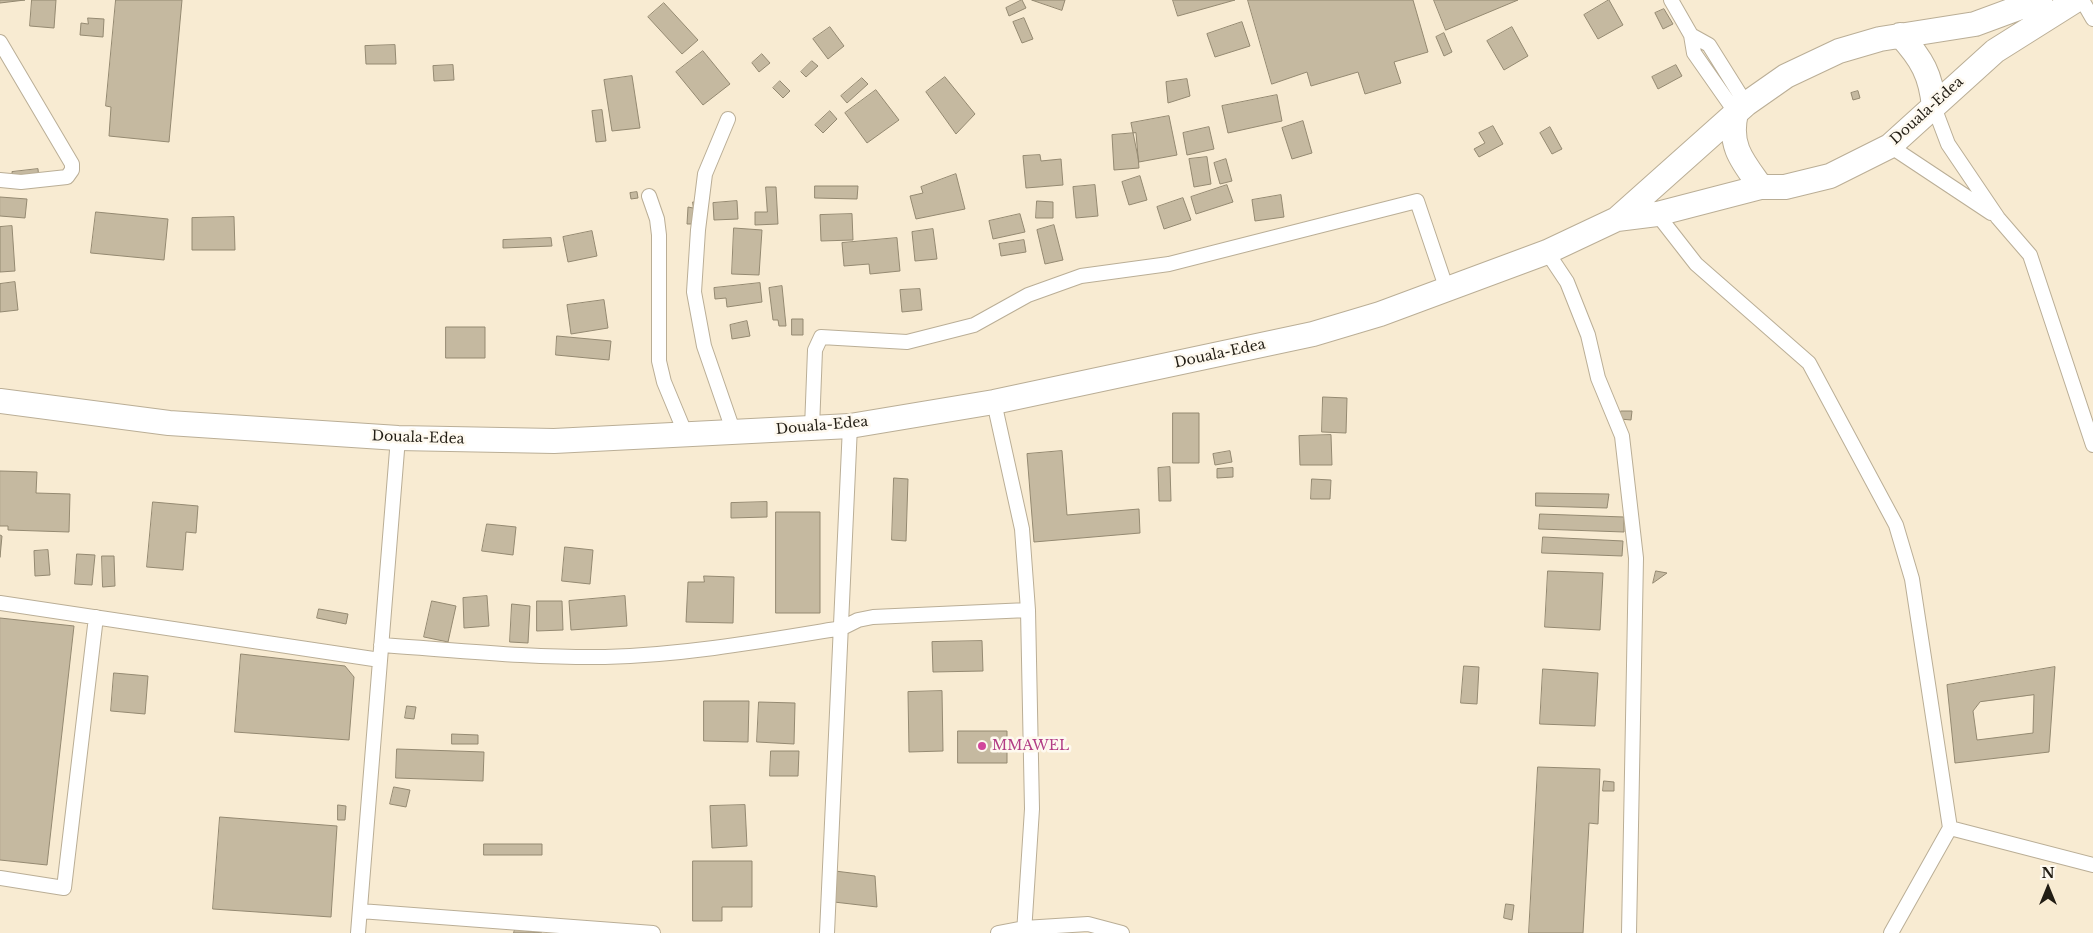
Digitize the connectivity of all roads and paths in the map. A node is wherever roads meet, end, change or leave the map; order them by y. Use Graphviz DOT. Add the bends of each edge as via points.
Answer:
graph roads {
  1 [pos="1671,0"];
  2 [pos="2040,0"];
  3 [pos="2076,0"];
  4 [pos="2082,0"];
  5 [pos="2093,19"];
  6 [pos="1900,35"];
  7 [pos="0,42"];
  8 [pos="1934,107"];
  9 [pos="1741,109"];
  10 [pos="728,120"];
  11 [pos="1890,146"];
  12 [pos="0,180"];
  13 [pos="1761,187"];
  14 [pos="649,196"];
  15 [pos="1657,214"];
  16 [pos="1998,218"];
  17 [pos="1617,219"];
  18 [pos="1547,252"];
  19 [pos="1447,290"];
  20 [pos="0,401"];
  21 [pos="994,402"];
  22 [pos="850,426"];
  23 [pos="812,428"];
  24 [pos="734,433"];
  25 [pos="686,435"];
  26 [pos="398,438"];
  27 [pos="2093,445"];
  28 [pos="0,603"];
  29 [pos="1028,610"];
  30 [pos="96,617"];
  31 [pos="842,628"];
  32 [pos="382,645"];
  33 [pos="380,660"];
  34 [pos="1950,828"];
  35 [pos="2093,865"];
  36 [pos="0,878"];
  37 [pos="360,912"];
  38 [pos="594,930"];
  39 [pos="1024,930"];
  40 [pos="358,933"];
  41 [pos="653,933"];
  42 [pos="827,933"];
  43 [pos="998,933"];
  44 [pos="1122,933"];
  45 [pos="1629,933"];
  46 [pos="1891,933"];
  1 -- 9 [label="street" via="1691,35 1694,53"];
  2 -- 6 [label="highway, Douala-Edea" via="1975,24"];
  3 -- 8 [label="highway, Douala-Edea" via="1995,50"];
  4 -- 5 [label="street"];
  6 -- 8 [label="highway" via="1925,68 1932,85"];
  6 -- 9 [label="highway, Douala-Edea" via="1839,50 1786,76"];
  7 -- 12 [label="street" via="72,164 67,177 21,182"];
  8 -- 11 [label="highway, Douala-Edea"];
  8 -- 16 [label="street" via="1948,144"];
  9 -- 13 [label="highway" via="1732,128 1734,143 1740,158"];
  9 -- 17 [label="highway, Douala-Edea"];
  10 -- 24 [label="street" via="706,174 694,292 704,346"];
  11 -- 13 [label="highway, Douala-Edea" via="1830,176 1785,187"];
  11 -- 16 [label="street"];
  13 -- 15 [label="highway, Douala-Edea"];
  14 -- 25 [label="street" via="659,235 658,361"];
  15 -- 17 [label="highway, Douala-Edea"];
  15 -- 34 [label="street" via="1696,264 1809,363 1896,525 1912,579"];
  16 -- 27 [label="street" via="2030,255"];
  17 -- 18 [label="highway, Douala-Edea"];
  18 -- 19 [label="highway, Douala-Edea"];
  18 -- 45 [label="street" via="1567,282 1588,335 1598,378 1622,436 1636,558"];
  19 -- 21 [label="highway, Douala-Edea" via="1313,334"];
  19 -- 23 [label="street" via="1417,201 1169,264 1081,276 1028,295 974,325 907,342 821,337 814,350"];
  20 -- 26 [label="highway, Douala-Edea" via="169,422"];
  21 -- 22 [label="highway, Douala-Edea"];
  21 -- 29 [label="street" via="1022,529"];
  22 -- 23 [label="highway, Douala-Edea"];
  22 -- 31 [label="street"];
  23 -- 24 [label="highway, Douala-Edea"];
  24 -- 25 [label="highway, Douala-Edea"];
  25 -- 26 [label="highway, Douala-Edea" via="554,441"];
  26 -- 32 [label="street"];
  28 -- 30 [label="street"];
  29 -- 31 [label="street" via="873,617"];
  29 -- 39 [label="street" via="1032,809"];
  30 -- 33 [label="street"];
  30 -- 36 [label="street" via="64,888"];
  31 -- 32 [label="street" via="677,653 605,657"];
  31 -- 42 [label="street"];
  32 -- 33 [label="street"];
  33 -- 37 [label="street"];
  34 -- 35 [label="street"];
  34 -- 46 [label="street"];
  37 -- 38 [label="street"];
  37 -- 40 [label="street"];
  38 -- 41 [label="street"];
  39 -- 43 [label="street"];
  39 -- 44 [label="street" via="1088,924"];
}
